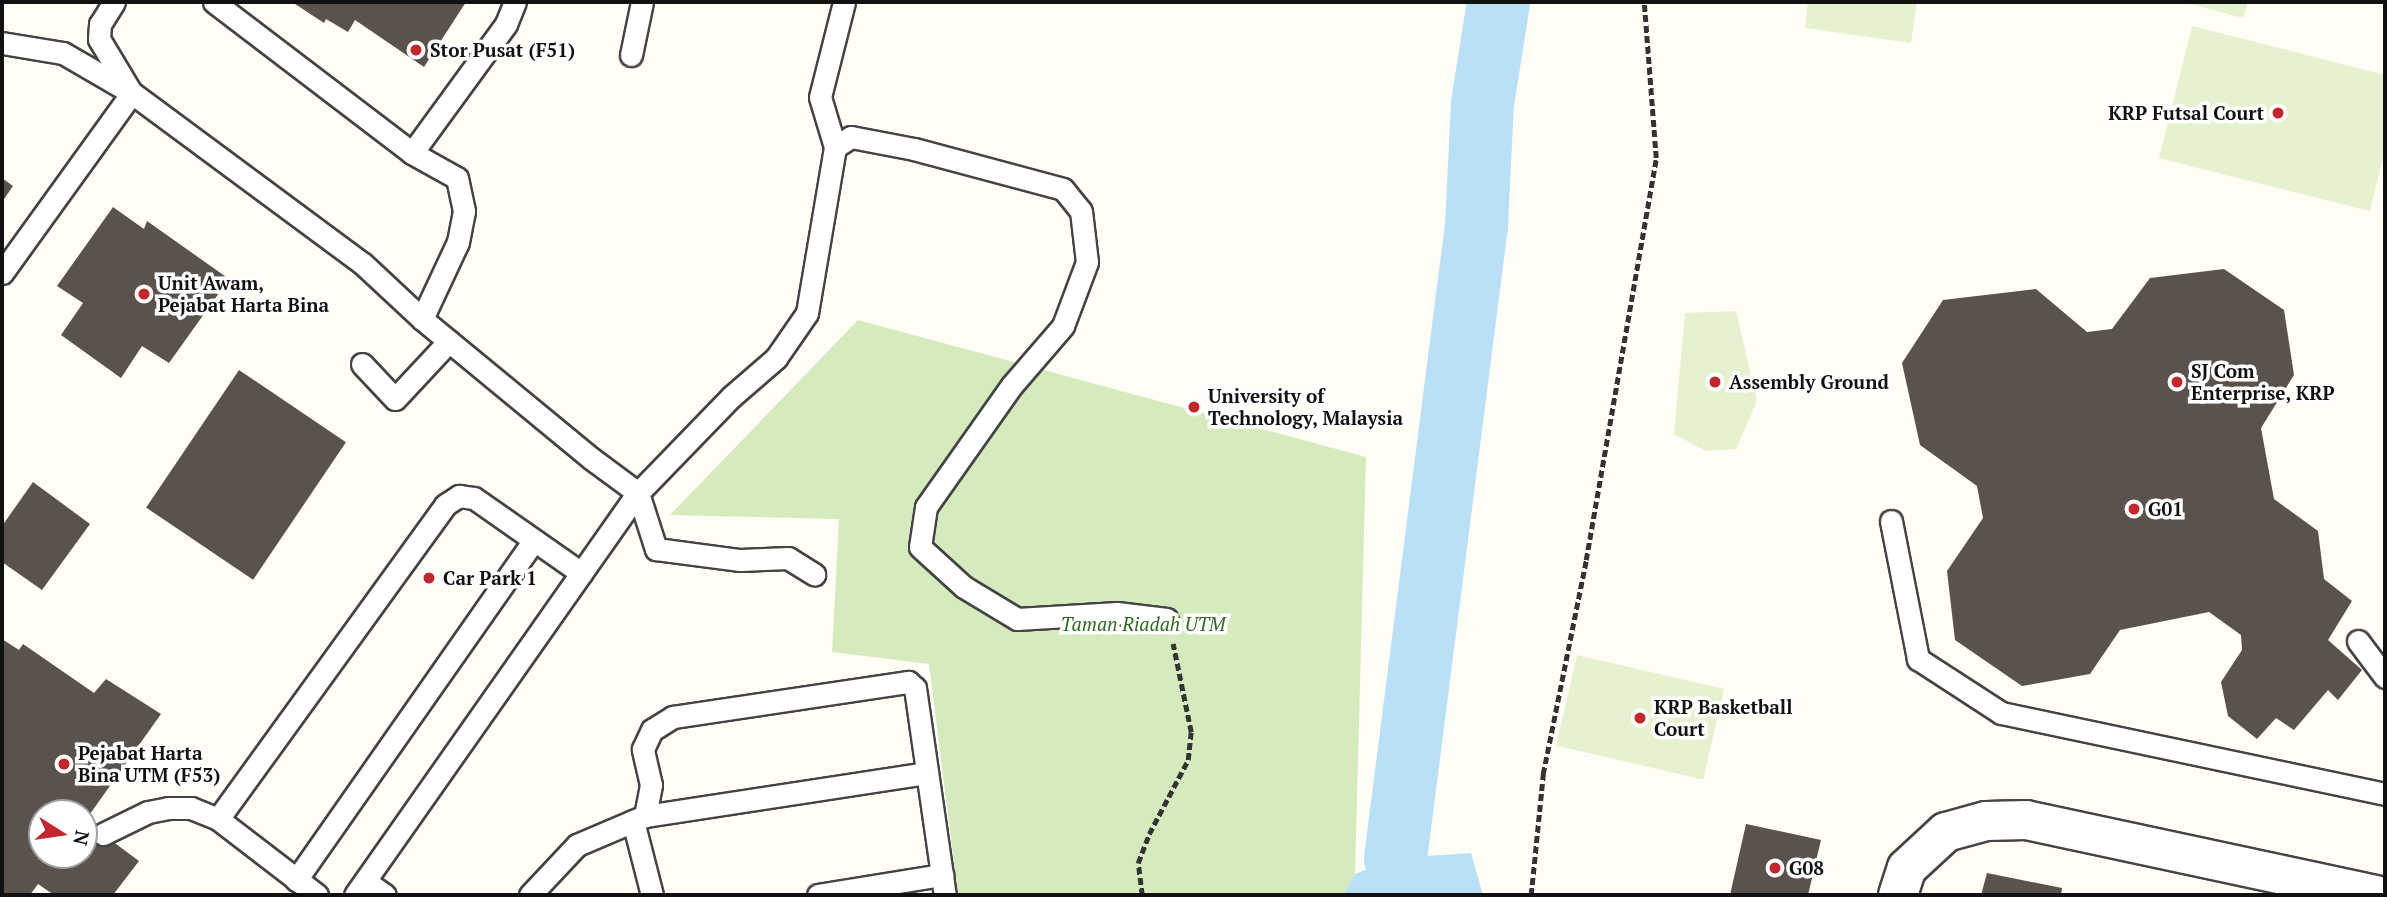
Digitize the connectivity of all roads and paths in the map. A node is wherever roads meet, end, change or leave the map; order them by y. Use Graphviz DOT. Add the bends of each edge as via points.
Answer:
graph roads {
  1 [pos="114,2"];
  2 [pos="214,2"];
  3 [pos="515,2"];
  4 [pos="642,2"];
  5 [pos="844,2"];
  6 [pos="1644,2"];
  7 [pos="2,43"];
  8 [pos="631,55"];
  9 [pos="132,93"];
  10 [pos="835,146"];
  11 [pos="412,153"];
  12 [pos="2,273"];
  13 [pos="422,319"];
  14 [pos="449,341"];
  15 [pos="362,364"];
  16 [pos="638,493"];
  17 [pos="1891,521"];
  18 [pos="533,541"];
  19 [pos="581,573"];
  20 [pos="814,574"];
  21 [pos="1167,619"];
  22 [pos="2358,641"];
  23 [pos="2385,677"];
  24 [pos="928,772"];
  25 [pos="2385,794"];
  26 [pos="639,818"];
  27 [pos="218,820"];
  28 [pos="103,834"];
  29 [pos="296,880"];
  30 [pos="944,885"];
  31 [pos="360,888"];
  32 [pos="317,895"];
  33 [pos="385,895"];
  34 [pos="530,895"];
  35 [pos="652,895"];
  36 [pos="818,895"];
  37 [pos="1142,895"];
  38 [pos="1531,895"];
  39 [pos="1898,895"];
  40 [pos="2369,895"];
  1 -- 9 [label="lane" via="100,24 99,39"];
  2 -- 11 [label="lane"];
  3 -- 11 [label="lane" via="506,24"];
  4 -- 8 [label="lane"];
  5 -- 10 [label="lane" via="820,97"];
  6 -- 38 [label="path" via="1656,158 1586,560 1543,774"];
  7 -- 9 [label="lane" via="63,53"];
  9 -- 12 [label="lane"];
  9 -- 13 [label="lane" via="362,263"];
  10 -- 16 [label="lane" via="807,313 776,358 731,397"];
  10 -- 21 [label="lane" via="851,137 1063,188 1082,211 1087,262 1063,327 1012,385 926,507 920,547 964,587 1017,619 1117,613"];
  11 -- 13 [label="lane" via="457,177 464,211 458,242"];
  13 -- 14 [label="lane"];
  14 -- 15 [label="lane" via="395,399"];
  14 -- 16 [label="lane"];
  16 -- 19 [label="lane"];
  16 -- 20 [label="lane" via="656,549 740,560 788,558"];
  17 -- 25 [label="lane" via="1918,659 2001,713"];
  18 -- 19 [label="lane"];
  18 -- 27 [label="lane" via="474,498 459,496 445,505"];
  18 -- 29 [label="lane"];
  19 -- 31 [label="lane"];
  21 -- 37 [label="path" via="1191,732 1188,760 1138,863"];
  22 -- 23 [label="lane"];
  24 -- 26 [label="lane"];
  24 -- 26 [label="lane" via="915,688 908,682 673,717 652,730 643,749 651,785"];
  24 -- 30 [label="lane"];
  26 -- 34 [label="lane" via="577,845"];
  26 -- 35 [label="lane"];
  27 -- 28 [label="lane" via="191,808 168,808 148,812"];
  27 -- 29 [label="lane"];
  29 -- 32 [label="lane"];
  30 -- 36 [label="lane"];
  31 -- 33 [label="lane"];
  39 -- 40 [label="street" via="1907,868 1946,832 1986,821 2026,820"];
}
